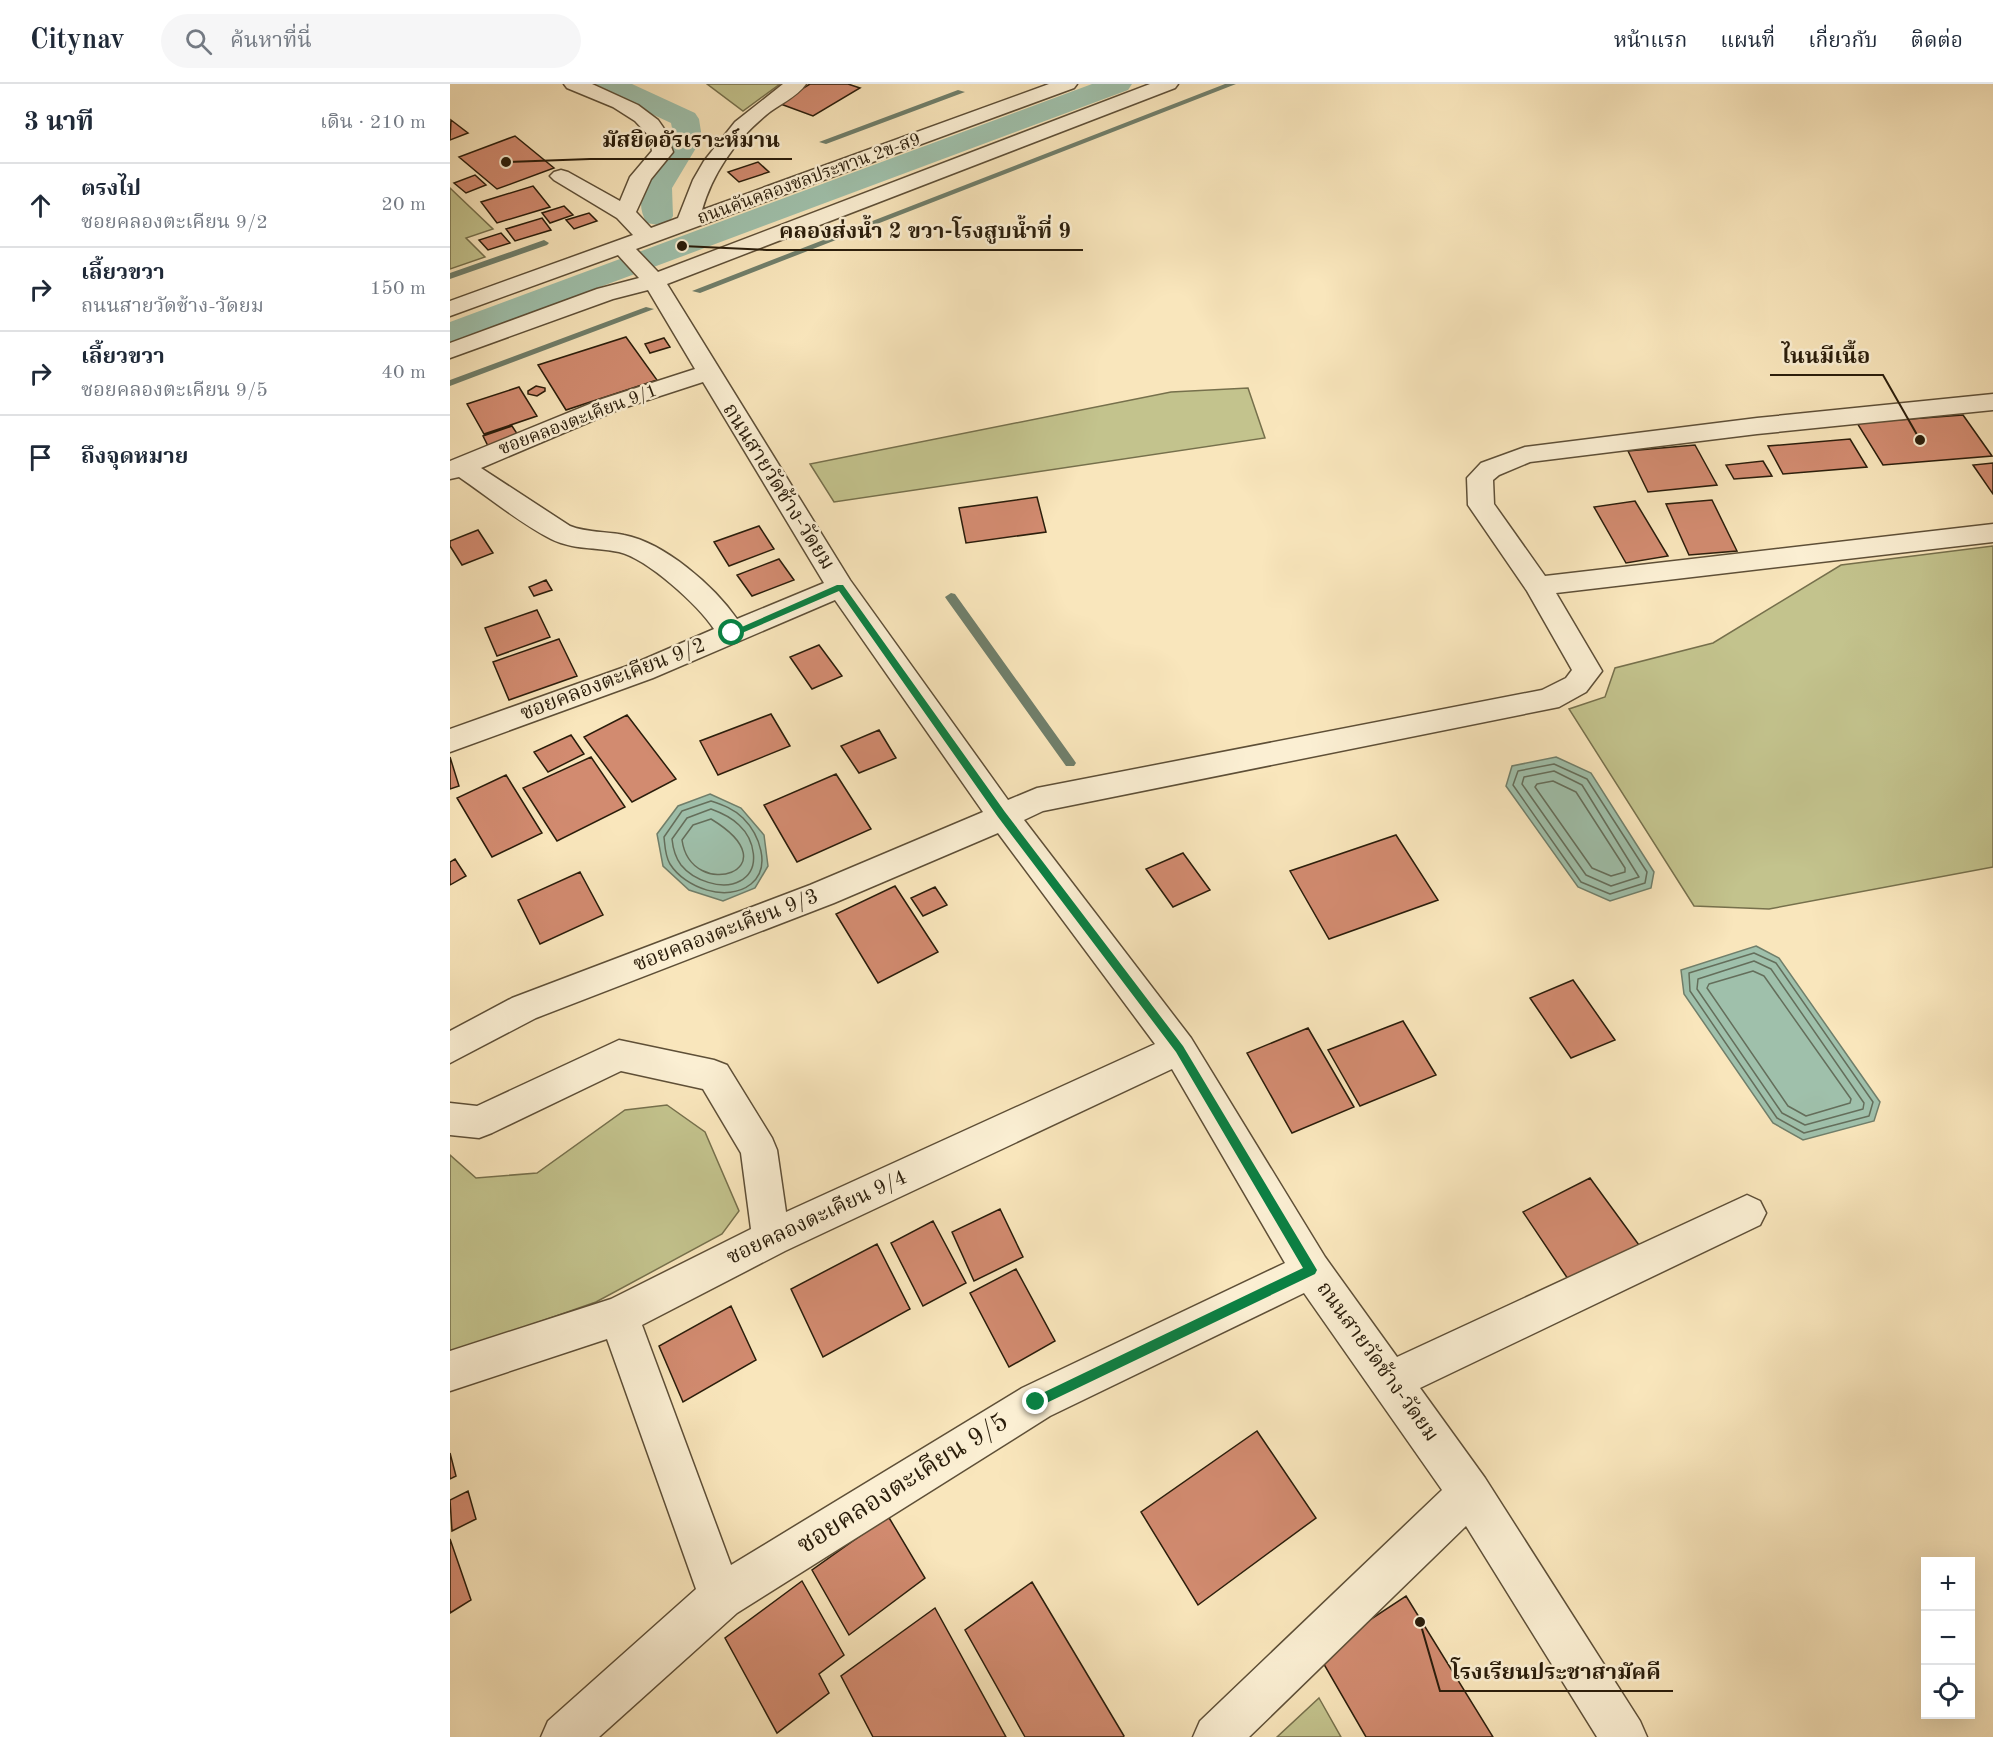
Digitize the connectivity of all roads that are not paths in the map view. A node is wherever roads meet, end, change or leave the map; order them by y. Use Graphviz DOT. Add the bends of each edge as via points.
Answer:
graph roads {
  1 [pos="574,84"];
  2 [pos="796,84"];
  3 [pos="1067,84"];
  4 [pos="1168,84"];
  5 [pos="561,176"];
  6 [pos="625,213"];
  7 [pos="687,224"];
  8 [pos="648,238"];
  9 [pos="625,250"];
  10 [pos="650,277"];
  11 [pos="450,309"];
  12 [pos="450,351"];
  13 [pos="708,373"];
  14 [pos="1993,402"];
  15 [pos="456,469"];
  16 [pos="1993,533"];
  17 [pos="1538,586"];
  18 [pos="840,587"];
  19 [pos="732,633"];
  20 [pos="450,741"];
  21 [pos="1002,815"];
  22 [pos="450,1048"];
  23 [pos="1179,1049"];
  24 [pos="450,1119"];
  25 [pos="1747,1213"];
  26 [pos="771,1238"];
  27 [pos="1311,1270"];
  28 [pos="619,1316"];
  29 [pos="450,1371"];
  30 [pos="1390,1381"];
  31 [pos="1470,1493"];
  32 [pos="721,1597"];
  33 [pos="564,1737"];
  34 [pos="1216,1737"];
  35 [pos="1624,1737"];
  1 -- 6 [label="street" via="641,116 659,135 663,152 641,177"];
  2 -- 7 [label="street" via="743,125 715,156 693,200"];
  3 -- 7 [label="street, ถนนคันคลองชลประทาน 2ข-ส9"];
  4 -- 10 [label="street"];
  5 -- 6 [label="street"];
  6 -- 8 [label="street"];
  7 -- 8 [label="street, ถนนคันคลองชลประทาน 2ข-ส9"];
  8 -- 9 [label="street, ถนนคันคลองชลประทาน 2ข-ส9"];
  9 -- 10 [label="street, ถนนสายวัดช้าง-วัดยม"];
  9 -- 11 [label="street, ถนนคันคลองชลประทาน 2ข-ส9"];
  10 -- 12 [label="street"];
  10 -- 13 [label="street, ถนนสายวัดช้าง-วัดยม"];
  13 -- 15 [label="street, ซอยคลองตะเคียน 9/1" via="611,404"];
  13 -- 18 [label="street, ถนนสายวัดช้าง-วัดยม"];
  14 -- 17 [label="street" via="1525,455 1490,468 1480,478 1480,505"];
  15 -- 19 [label="street" via="560,532 575,538 624,544 653,556 714,608"];
  16 -- 17 [label="street"];
  17 -- 21 [label="street, ซอยคลองตะเคียน 9/3" via="1587,671 1576,685 1549,699 1037,800"];
  18 -- 19 [label="street, ซอยคลองตะเคียน 9/2"];
  18 -- 21 [label="street, ถนนสายวัดช้าง-วัดยม"];
  19 -- 20 [label="street, ซอยคลองตะเคียน 9/2" via="643,671"];
  21 -- 22 [label="street, ซอยคลองตะเคียน 9/3" via="822,894 524,1008"];
  21 -- 23 [label="street, ถนนสายวัดช้าง-วัดยม"];
  23 -- 26 [label="street, ซอยคลองตะเคียน 9/4"];
  23 -- 27 [label="street, ถนนสายวัดช้าง-วัดยม"];
  24 -- 26 [label="street" via="479,1122 619,1055 714,1076 759,1150"];
  25 -- 30 [label="street"];
  26 -- 28 [label="street, ซอยคลองตะเคียน 9/4"];
  27 -- 30 [label="street, ถนนสายวัดช้าง-วัดยม"];
  27 -- 32 [label="street, ซอยคลองตะเคียน 9/5" via="1036,1402"];
  28 -- 29 [label="street, ซอยคลองตะเคียน 9/4"];
  28 -- 32 [label="street"];
  30 -- 31 [label="street, ถนนสายวัดช้าง-วัดยม"];
  31 -- 34 [label="street"];
  31 -- 35 [label="street, ถนนสายวัดช้าง-วัดยม"];
  32 -- 33 [label="street, ซอยคลองตะเคียน 9/5"];
}
